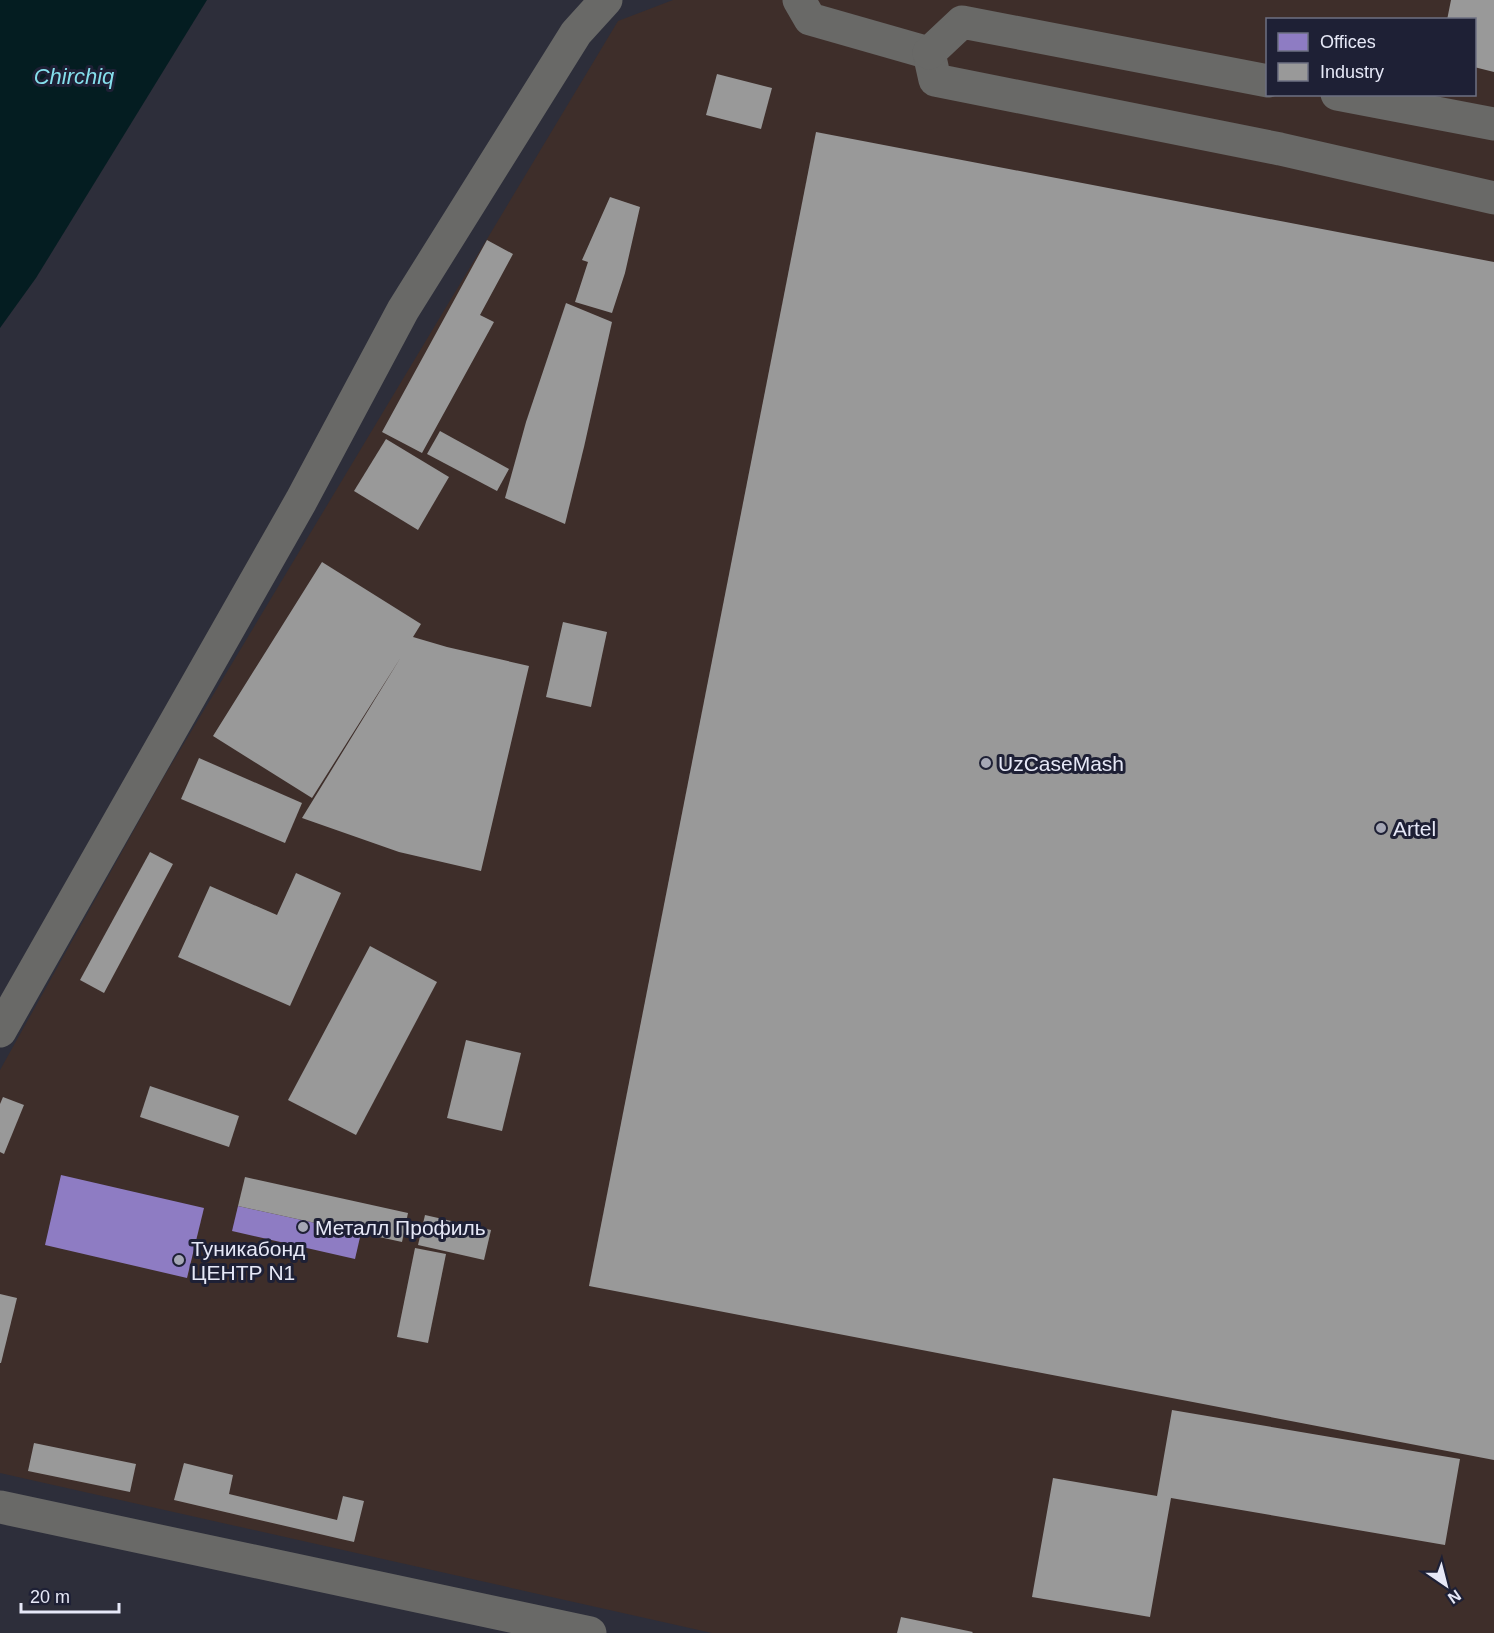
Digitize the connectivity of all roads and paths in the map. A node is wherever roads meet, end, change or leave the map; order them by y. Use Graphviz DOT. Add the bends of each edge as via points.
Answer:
graph roads {
  1 [pos="606,0"];
  2 [pos="799,0"];
  3 [pos="929,53"];
  4 [pos="1266,81"];
  5 [pos="1347,96"];
  6 [pos="1494,124"];
  7 [pos="1494,198"];
  8 [pos="0,1030"];
  9 [pos="0,1508"];
  10 [pos="590,1633"];
  1 -- 8 [label="street" via="576,33 403,310 301,501"];
  2 -- 3 [label="street" via="810,20"];
  3 -- 4 [label="street" via="962,22"];
  3 -- 7 [label="street" via="935,80 1280,149"];
  5 -- 6 [label="street"];
  9 -- 10 [label="street"];
}
